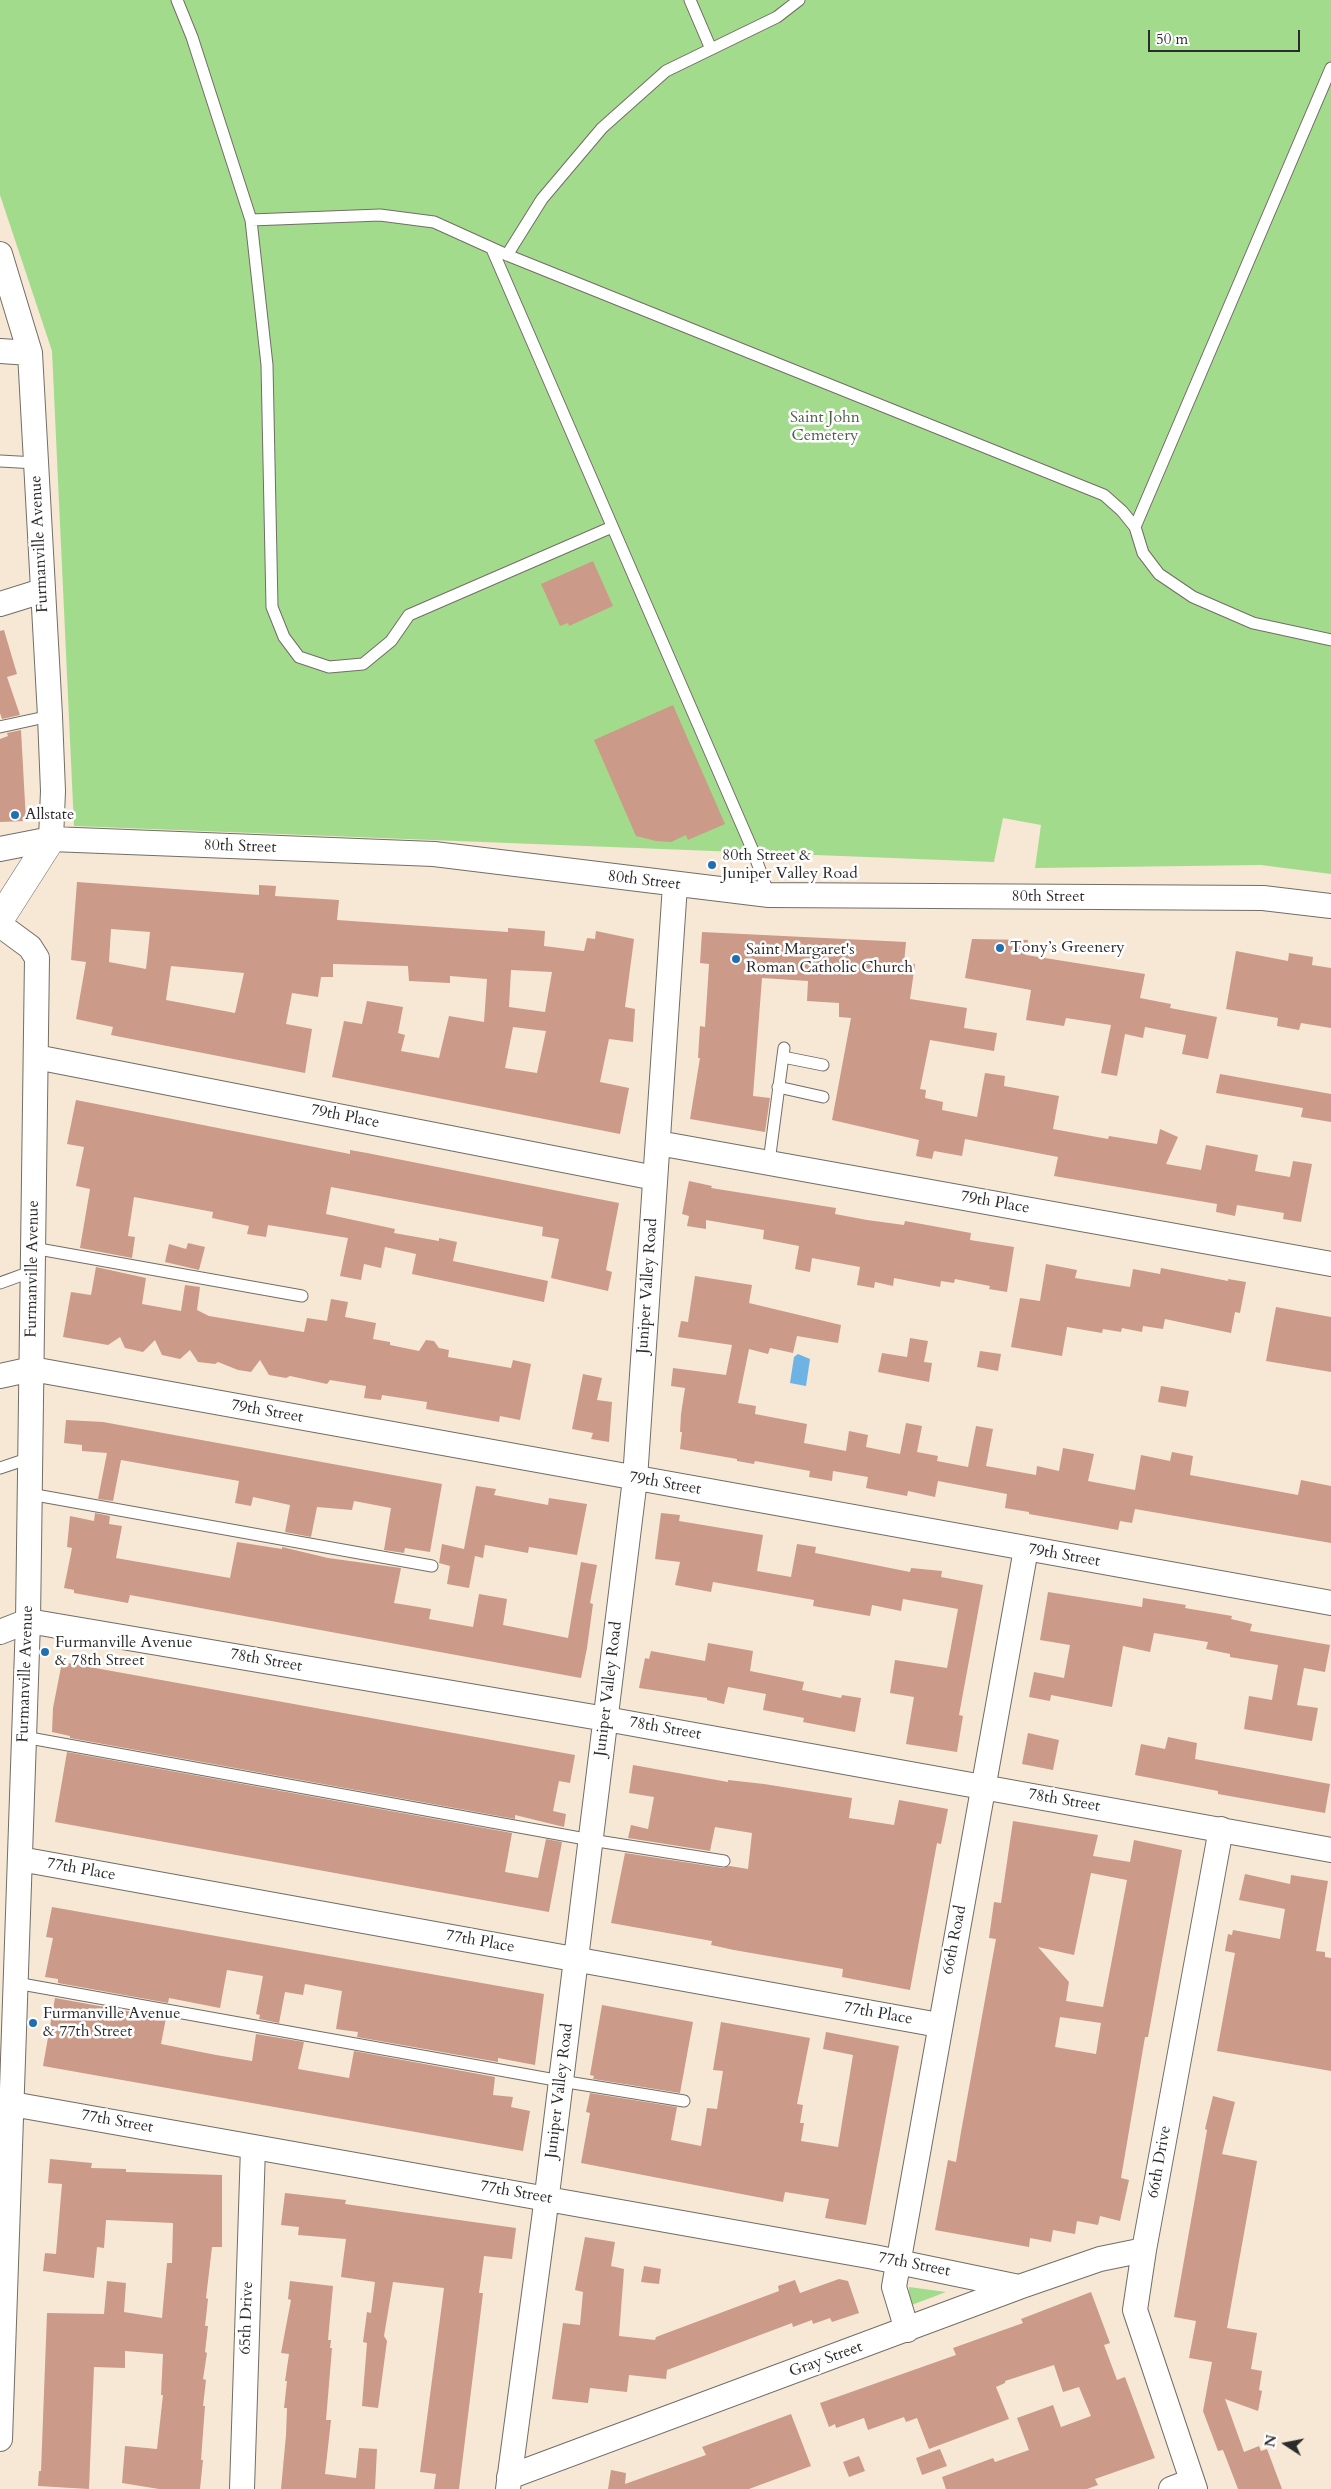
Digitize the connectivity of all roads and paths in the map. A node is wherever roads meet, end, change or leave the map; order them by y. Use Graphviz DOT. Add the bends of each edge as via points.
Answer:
graph roads {
  1 [pos="177,0"];
  2 [pos="690,0"];
  3 [pos="799,0"];
  4 [pos="711,49"];
  5 [pos="1331,68"];
  6 [pos="251,220"];
  7 [pos="492,249"];
  8 [pos="0,254"];
  9 [pos="507,256"];
  10 [pos="0,351"];
  11 [pos="30,352"];
  12 [pos="0,461"];
  13 [pos="36,463"];
  14 [pos="612,527"];
  15 [pos="1135,527"];
  16 [pos="42,591"];
  17 [pos="0,604"];
  18 [pos="1331,640"];
  19 [pos="50,716"];
  20 [pos="0,727"];
  21 [pos="51,839"];
  22 [pos="0,849"];
  23 [pos="675,885"];
  24 [pos="769,895"];
  25 [pos="1331,906"];
  26 [pos="0,919"];
  27 [pos="0,925"];
  28 [pos="36,1057"];
  29 [pos="823,1065"];
  30 [pos="778,1087"];
  31 [pos="822,1096"];
  32 [pos="658,1143"];
  33 [pos="769,1162"];
  34 [pos="655,1178"];
  35 [pos="33,1260"];
  36 [pos="1331,1264"];
  37 [pos="0,1283"];
  38 [pos="302,1296"];
  39 [pos="32,1369"];
  40 [pos="0,1376"];
  41 [pos="30,1458"];
  42 [pos="0,1468"];
  43 [pos="635,1479"];
  44 [pos="30,1494"];
  45 [pos="1026,1549"];
  46 [pos="432,1566"];
  47 [pos="1331,1603"];
  48 [pos="28,1621"];
  49 [pos="0,1632"];
  50 [pos="606,1719"];
  51 [pos="24,1737"];
  52 [pos="984,1786"];
  53 [pos="1221,1829"];
  54 [pos="591,1840"];
  55 [pos="1331,1850"];
  56 [pos="20,1859"];
  57 [pos="724,1861"];
  58 [pos="10,1890"];
  59 [pos="576,1959"];
  60 [pos="16,1983"];
  61 [pos="939,2025"];
  62 [pos="561,2081"];
  63 [pos="684,2100"];
  64 [pos="12,2104"];
  65 [pos="253,2147"];
  66 [pos="6,2149"];
  67 [pos="547,2199"];
  68 [pos="1144,2250"];
  69 [pos="898,2262"];
  70 [pos="1019,2287"];
  71 [pos="907,2330"];
  72 [pos="0,2439"];
  73 [pos="509,2483"];
  74 [pos="1186,2486"];
  75 [pos="242,2489"];
  1 -- 6 [label="lane"];
  2 -- 4 [label="lane"];
  3 -- 4 [label="lane" via="777,17"];
  4 -- 9 [label="lane" via="666,71 602,128 542,199"];
  5 -- 15 [label="lane"];
  6 -- 7 [label="lane" via="380,215 434,222"];
  6 -- 14 [label="lane" via="267,365 272,607 284,637 299,657 329,667 363,664 391,641 409,615"];
  7 -- 9 [label="lane"];
  7 -- 14 [label="lane"];
  8 -- 11 [label="street, Furmanville Avenue"];
  9 -- 15 [label="lane" via="1104,495"];
  10 -- 11 [label="street"];
  11 -- 13 [label="street, Furmanville Avenue"];
  12 -- 13 [label="lane"];
  13 -- 16 [label="street, Furmanville Avenue"];
  14 -- 24 [label="lane"];
  15 -- 18 [label="lane" via="1143,553 1159,574 1193,597 1253,623"];
  16 -- 17 [label="street"];
  16 -- 19 [label="street, Furmanville Avenue"];
  19 -- 20 [label="lane"];
  19 -- 21 [label="street, Furmanville Avenue"];
  21 -- 22 [label="street, 80th Street"];
  21 -- 23 [label="street, 80th Street" via="434,854"];
  21 -- 26 [label="street"];
  23 -- 24 [label="street, 80th Street"];
  23 -- 32 [label="street, Juniper Valley Road"];
  24 -- 25 [label="street, 80th Street" via="1264,898"];
  27 -- 28 [label="street, Furmanville Avenue" via="30,947 36,958"];
  28 -- 34 [label="street, 79th Place"];
  28 -- 35 [label="street, Furmanville Avenue"];
  29 -- 30 [label="lane" via="783,1053"];
  30 -- 31 [label="lane"];
  30 -- 33 [label="lane"];
  32 -- 33 [label="street, 79th Place"];
  32 -- 34 [label="street, Juniper Valley Road"];
  33 -- 36 [label="street, 79th Place"];
  34 -- 43 [label="street, Juniper Valley Road"];
  35 -- 37 [label="lane"];
  35 -- 38 [label="lane"];
  35 -- 39 [label="street, Furmanville Avenue"];
  39 -- 40 [label="street, 79th Street"];
  39 -- 41 [label="street, Furmanville Avenue"];
  39 -- 43 [label="street, 79th Street"];
  41 -- 42 [label="lane"];
  41 -- 44 [label="street, Furmanville Avenue"];
  43 -- 45 [label="street, 79th Street"];
  43 -- 50 [label="street, Juniper Valley Road"];
  44 -- 46 [label="lane"];
  44 -- 48 [label="street, Furmanville Avenue"];
  45 -- 47 [label="street, 79th Street"];
  45 -- 52 [label="street, 66th Road"];
  48 -- 49 [label="street"];
  48 -- 50 [label="street, 78th Street"];
  48 -- 51 [label="street, Furmanville Avenue"];
  50 -- 52 [label="street, 78th Street"];
  50 -- 54 [label="street, Juniper Valley Road"];
  51 -- 54 [label="lane"];
  51 -- 56 [label="street, Furmanville Avenue"];
  52 -- 53 [label="street, 78th Street"];
  52 -- 61 [label="street, 66th Road"];
  53 -- 55 [label="street, 78th Street"];
  53 -- 68 [label="street, 66th Drive"];
  54 -- 57 [label="lane"];
  54 -- 59 [label="street, Juniper Valley Road"];
  56 -- 58 [label="street, Furmanville Avenue"];
  56 -- 59 [label="street, 77th Place"];
  58 -- 60 [label="street, Furmanville Avenue"];
  59 -- 61 [label="street, 77th Place"];
  59 -- 62 [label="street, Juniper Valley Road"];
  60 -- 62 [label="lane"];
  60 -- 64 [label="street, Furmanville Avenue"];
  61 -- 69 [label="street, 66th Road"];
  62 -- 63 [label="lane"];
  62 -- 67 [label="street, Juniper Valley Road"];
  64 -- 65 [label="street, 77th Street"];
  64 -- 66 [label="street, Furmanville Avenue"];
  65 -- 67 [label="street, 77th Street"];
  65 -- 75 [label="street, 65th Drive"];
  66 -- 72 [label="street, Furmanville Avenue"];
  67 -- 69 [label="street, 77th Street"];
  67 -- 73 [label="street, Juniper Valley Road"];
  68 -- 70 [label="street, Gray Street" via="1100,2259"];
  68 -- 74 [label="street, 66th Drive" via="1135,2310"];
  69 -- 70 [label="street, 77th Street"];
  69 -- 71 [label="street, 66th Road" via="894,2287"];
  70 -- 71 [label="street, Gray Street"];
  71 -- 73 [label="street, Gray Street"];
}
